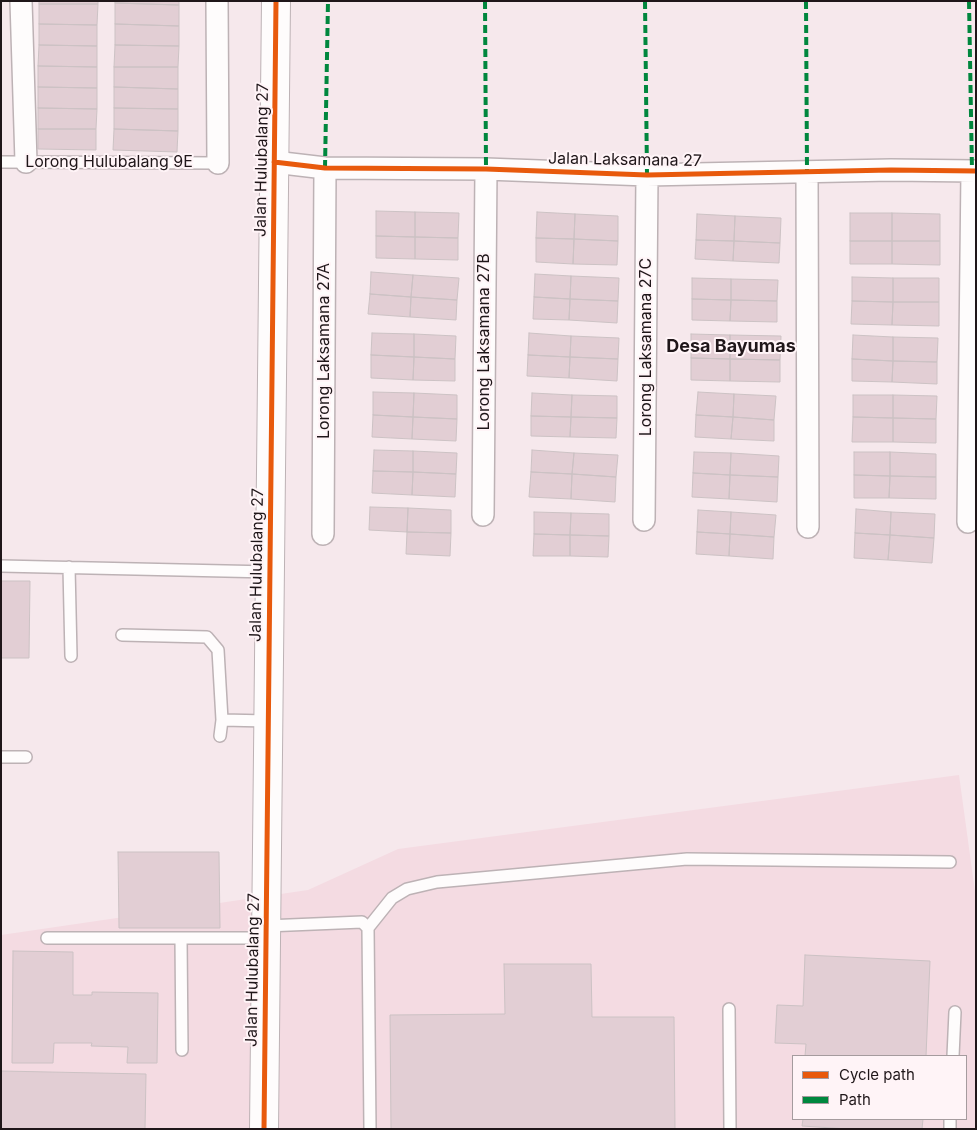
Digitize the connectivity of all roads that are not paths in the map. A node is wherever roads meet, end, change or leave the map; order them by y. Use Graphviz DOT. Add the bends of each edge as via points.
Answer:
graph roads {
  1 [pos="21,1"];
  2 [pos="217,1"];
  3 [pos="276,1"];
  4 [pos="1,162"];
  5 [pos="26,162"];
  6 [pos="218,162"];
  7 [pos="274,162"];
  8 [pos="325,168"];
  9 [pos="486,169"];
  10 [pos="974,171"];
  11 [pos="807,172"];
  12 [pos="647,175"];
  13 [pos="483,515"];
  14 [pos="644,520"];
  15 [pos="968,522"];
  16 [pos="808,527"];
  17 [pos="323,534"];
  18 [pos="1,566"];
  19 [pos="69,568"];
  20 [pos="270,572"];
  21 [pos="122,635"];
  22 [pos="71,656"];
  23 [pos="222,720"];
  24 [pos="268,721"];
  25 [pos="220,736"];
  26 [pos="1,757"];
  27 [pos="26,757"];
  28 [pos="950,862"];
  29 [pos="368,928"];
  30 [pos="266,932"];
  31 [pos="47,938"];
  32 [pos="181,938"];
  33 [pos="729,1009"];
  34 [pos="955,1012"];
  35 [pos="182,1050"];
  36 [pos="953,1055"];
  37 [pos="264,1129"];
  38 [pos="370,1129"];
  39 [pos="730,1129"];
  1 -- 5 [label="street"];
  2 -- 6 [label="street"];
  3 -- 7 [label="street, Jalan Hulubalang 27"];
  4 -- 5 [label="lane, Lorong Hulubalang 9E"];
  5 -- 6 [label="lane, Lorong Hulubalang 9E"];
  7 -- 8 [label="street, Jalan Laksamana 27"];
  7 -- 20 [label="street, Jalan Hulubalang 27"];
  8 -- 9 [label="street, Jalan Laksamana 27"];
  8 -- 17 [label="street, Lorong Laksamana 27A"];
  9 -- 12 [label="street, Jalan Laksamana 27"];
  9 -- 13 [label="street, Lorong Laksamana 27B"];
  10 -- 11 [label="street, Jalan Laksamana 27"];
  10 -- 15 [label="street"];
  11 -- 12 [label="street, Jalan Laksamana 27"];
  11 -- 16 [label="street"];
  12 -- 14 [label="street, Lorong Laksamana 27C"];
  18 -- 19 [label="lane"];
  19 -- 20 [label="lane"];
  19 -- 22 [label="lane"];
  20 -- 24 [label="street, Jalan Hulubalang 27"];
  21 -- 23 [label="lane" via="207,637 218,650"];
  23 -- 24 [label="lane"];
  23 -- 25 [label="lane"];
  24 -- 30 [label="street, Jalan Hulubalang 27"];
  26 -- 27 [label="lane"];
  28 -- 29 [label="lane" via="687,859 437,882 407,889 392,898"];
  29 -- 30 [label="lane" via="362,922"];
  29 -- 38 [label="lane"];
  30 -- 32 [label="lane"];
  30 -- 37 [label="street, Jalan Hulubalang 27"];
  31 -- 32 [label="lane"];
  32 -- 35 [label="lane"];
  33 -- 39 [label="lane"];
  34 -- 36 [label="lane"];
}
